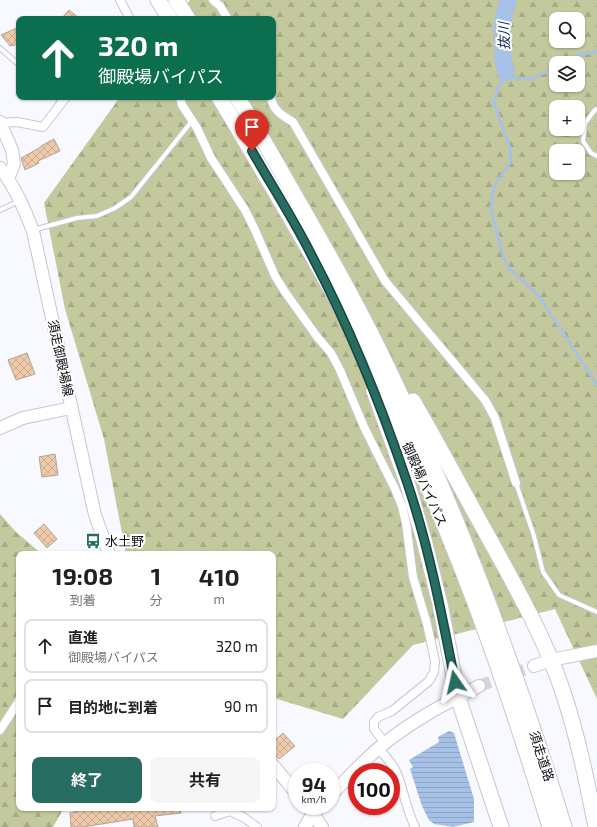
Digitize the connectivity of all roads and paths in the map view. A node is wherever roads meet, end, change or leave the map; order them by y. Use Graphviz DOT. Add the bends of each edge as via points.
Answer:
graph roads {
  1 [pos="120,0"];
  2 [pos="158,0"];
  3 [pos="176,0"];
  4 [pos="213,0"];
  5 [pos="128,16"];
  6 [pos="168,16"];
  7 [pos="186,16"];
  8 [pos="226,16"];
  9 [pos="0,48"];
  10 [pos="16,62"];
  11 [pos="60,100"];
  12 [pos="181,100"];
  13 [pos="221,100"];
  14 [pos="239,100"];
  15 [pos="272,100"];
  16 [pos="597,109"];
  17 [pos="192,121"];
  18 [pos="0,122"];
  19 [pos="597,156"];
  20 [pos="0,168"];
  21 [pos="8,179"];
  22 [pos="21,200"];
  23 [pos="0,210"];
  24 [pos="33,231"];
  25 [pos="312,255"];
  26 [pos="341,278"];
  27 [pos="71,408"];
  28 [pos="0,428"];
  29 [pos="516,483"];
  30 [pos="108,551"];
  31 [pos="597,612"];
  32 [pos="597,651"];
  33 [pos="551,660"];
  34 [pos="534,666"];
  35 [pos="479,686"];
  36 [pos="513,688"];
  37 [pos="458,697"];
  38 [pos="16,706"];
  39 [pos="0,730"];
  40 [pos="382,746"];
  41 [pos="276,769"];
  42 [pos="288,783"];
  43 [pos="340,786"];
  44 [pos="311,815"];
  45 [pos="317,815"];
  46 [pos="215,816"];
  47 [pos="257,827"];
  48 [pos="305,827"];
  49 [pos="322,827"];
  50 [pos="415,827"];
  51 [pos="501,827"];
  52 [pos="550,827"];
  53 [pos="564,827"];
  54 [pos="596,827"];
  1 -- 5 [label="street"];
  2 -- 6 [label="highway"];
  3 -- 7 [label="highway"];
  4 -- 8 [label="street"];
  9 -- 10 [label="lane"];
  11 -- 18 [label="street" via="43,127"];
  12 -- 17 [label="street"];
  13 -- 25 [label="highway, 御殿場バイパス"];
  14 -- 26 [label="highway, 御殿場バイパス"];
  15 -- 29 [label="street" via="278,112 293,122 385,281 485,400 495,418"];
  16 -- 19 [label="lane" via="585,123 583,141 591,153"];
  17 -- 24 [label="lane" via="131,197 97,216 78,218"];
  17 -- 40 [label="street" via="211,158 255,230 285,292 331,353 402,506 413,577 435,660 434,672 429,681 374,722 374,729"];
  18 -- 21 [label="main road" via="12,150 14,164"];
  20 -- 21 [label="main road, 須走御殿場線"];
  21 -- 22 [label="main road, 須走御殿場線"];
  22 -- 23 [label="lane"];
  22 -- 24 [label="main road, 須走御殿場線"];
  24 -- 27 [label="main road, 須走御殿場線"];
  25 -- 36 [label="highway, 御殿場バイパス" via="346,317 417,462"];
  25 -- 37 [label="highway" via="370,383 407,482 440,604"];
  26 -- 33 [label="highway" via="433,435 512,580"];
  26 -- 36 [label="highway, 御殿場バイパス" via="393,378 428,454 492,610"];
  27 -- 28 [label="main road" via="23,418"];
  27 -- 30 [label="main road, 須走御殿場線" via="95,515"];
  29 -- 31 [label="lane" via="543,572 559,595"];
  32 -- 33 [label="main road"];
  33 -- 34 [label="main road"];
  33 -- 54 [label="highway" via="564,694 585,770"];
  35 -- 37 [label="main road"];
  36 -- 52 [label="highway, 須走道路"];
  36 -- 53 [label="highway, 須走道路"];
  37 -- 40 [label="main road" via="405,728"];
  37 -- 51 [label="highway"];
  38 -- 39 [label="street"];
  40 -- 43 [label="main road"];
  40 -- 50 [label="street" via="398,776"];
  41 -- 42 [label="main road"];
  44 -- 48 [label="main road"];
  45 -- 49 [label="main road"];
  46 -- 47 [label="street" via="230,811"];
}
